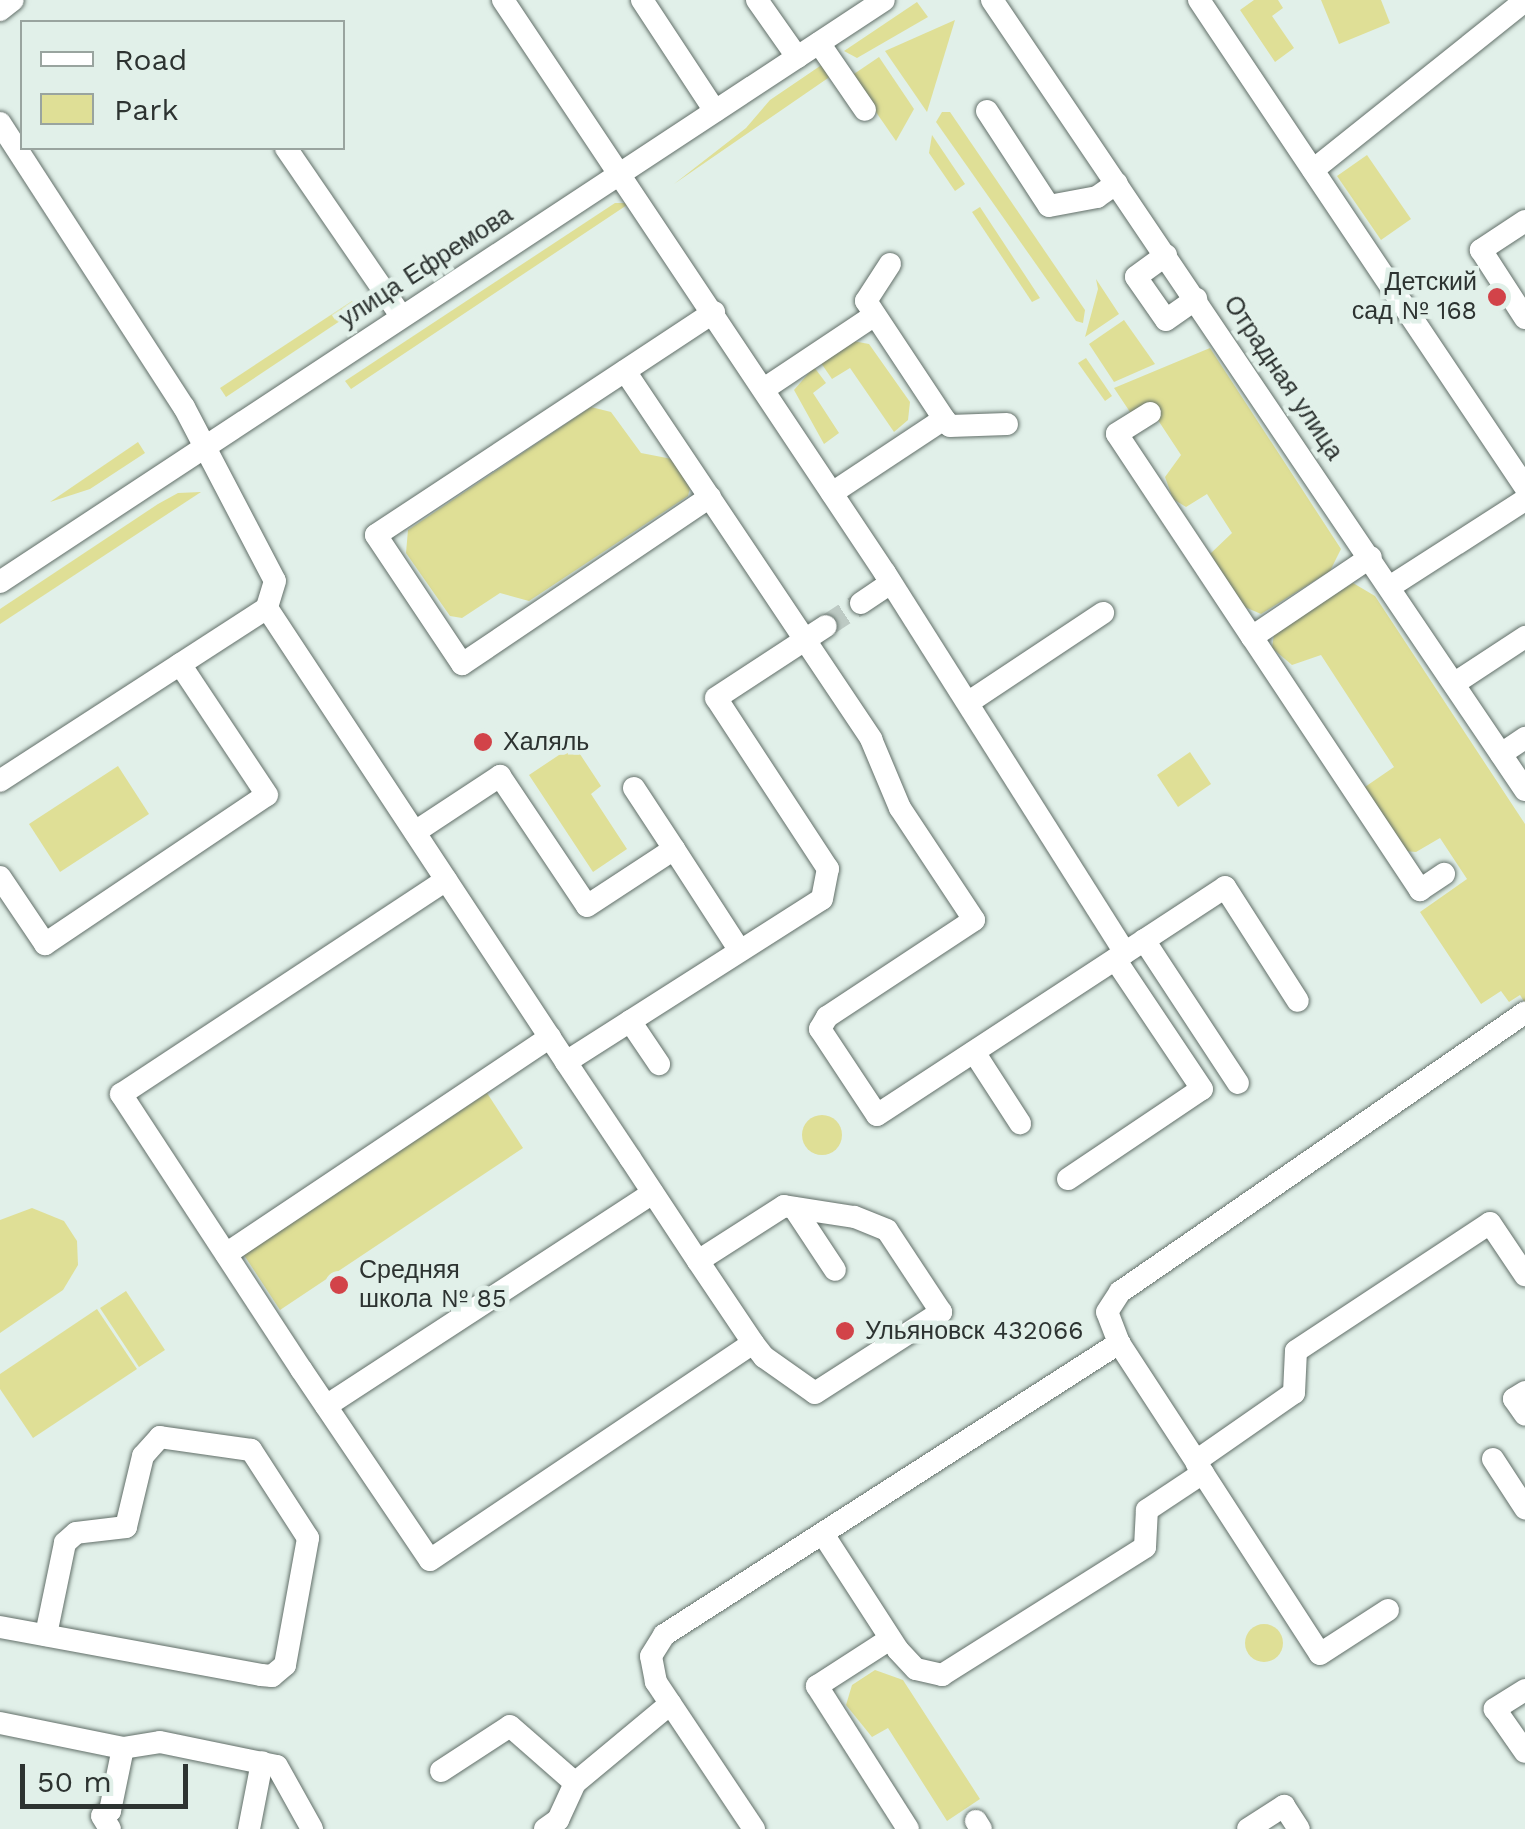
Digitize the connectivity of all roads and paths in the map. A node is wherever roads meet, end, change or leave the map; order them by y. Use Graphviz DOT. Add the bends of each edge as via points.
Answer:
graph roads {
  1 [pos="13,0"];
  2 [pos="504,0"];
  3 [pos="642,0"];
  4 [pos="757,0"];
  5 [pos="992,0"];
  6 [pos="1199,0"];
  7 [pos="1525,1"];
  8 [pos="874,3"];
  9 [pos="0,10"];
  10 [pos="819,43"];
  11 [pos="797,57"];
  12 [pos="716,110"];
  13 [pos="864,110"];
  14 [pos="986,111"];
  15 [pos="0,122"];
  16 [pos="287,150"];
  17 [pos="1314,170"];
  18 [pos="621,173"];
  19 [pos="1117,183"];
  20 [pos="1525,221"];
  21 [pos="1166,256"];
  22 [pos="890,264"];
  23 [pos="1196,299"];
  24 [pos="714,312"];
  25 [pos="875,314"];
  26 [pos="401,316"];
  27 [pos="1525,318"];
  28 [pos="625,371"];
  29 [pos="764,389"];
  30 [pos="1150,413"];
  31 [pos="944,418"];
  32 [pos="1007,424"];
  33 [pos="205,444"];
  34 [pos="1525,487"];
  35 [pos="832,493"];
  36 [pos="710,497"];
  37 [pos="1525,500"];
  38 [pos="1371,556"];
  39 [pos="1,578"];
  40 [pos="891,583"];
  41 [pos="1391,586"];
  42 [pos="861,603"];
  43 [pos="266,608"];
  44 [pos="1103,614"];
  45 [pos="826,626"];
  46 [pos="1252,637"];
  47 [pos="1525,637"];
  48 [pos="805,640"];
  49 [pos="180,664"];
  50 [pos="1454,683"];
  51 [pos="968,702"];
  52 [pos="1525,738"];
  53 [pos="1501,754"];
  54 [pos="0,781"];
  55 [pos="634,788"];
  56 [pos="1525,790"];
  57 [pos="415,832"];
  58 [pos="674,849"];
  59 [pos="1444,874"];
  60 [pos="0,876"];
  61 [pos="446,880"];
  62 [pos="740,950"];
  63 [pos="1128,951"];
  64 [pos="1298,1001"];
  65 [pos="1525,1013"];
  66 [pos="630,1021"];
  67 [pos="550,1037"];
  68 [pos="974,1052"];
  69 [pos="566,1062"];
  70 [pos="659,1064"];
  71 [pos="1238,1083"];
  72 [pos="1020,1123"];
  73 [pos="1068,1179"];
  74 [pos="653,1192"];
  75 [pos="794,1208"];
  76 [pos="226,1254"];
  77 [pos="698,1262"];
  78 [pos="834,1270"];
  79 [pos="1525,1275"];
  80 [pos="1119,1343"];
  81 [pos="753,1344"];
  82 [pos="1525,1392"];
  83 [pos="326,1406"];
  84 [pos="1525,1415"];
  85 [pos="1493,1459"];
  86 [pos="1199,1467"];
  87 [pos="1525,1508"];
  88 [pos="822,1534"];
  89 [pos="1388,1610"];
  90 [pos="0,1627"];
  91 [pos="46,1635"];
  92 [pos="890,1638"];
  93 [pos="1525,1690"];
  94 [pos="670,1704"];
  95 [pos="0,1723"];
  96 [pos="122,1748"];
  97 [pos="1525,1752"];
  98 [pos="262,1762"];
  99 [pos="440,1772"];
  100 [pos="575,1783"];
  101 [pos="98,1825"];
  102 [pos="249,1829"];
  103 [pos="312,1829"];
  104 [pos="546,1829"];
  105 [pos="754,1829"];
  106 [pos="908,1829"];
  107 [pos="1248,1829"];
  108 [pos="1299,1829"];
  1 -- 9 [label="street"];
  2 -- 18 [label="street"];
  3 -- 12 [label="street"];
  4 -- 11 [label="street"];
  5 -- 19 [label="street, Отрадная улица"];
  6 -- 17 [label="street"];
  7 -- 17 [label="street"];
  8 -- 10 [label="street, улица Ефремова"];
  10 -- 11 [label="street, улица Ефремова"];
  10 -- 13 [label="street"];
  11 -- 12 [label="street, улица Ефремова"];
  12 -- 18 [label="street, улица Ефремова"];
  14 -- 19 [label="street" via="1049,206 1097,197"];
  15 -- 33 [label="street"];
  16 -- 26 [label="street"];
  17 -- 34 [label="street"];
  18 -- 24 [label="street"];
  18 -- 26 [label="street, улица Ефремова"];
  19 -- 21 [label="street, Отрадная улица"];
  20 -- 27 [label="street" via="1481,250"];
  21 -- 23 [label="street, Отрадная улица"];
  21 -- 23 [label="street" via="1136,277 1166,320"];
  22 -- 25 [label="street" via="866,301"];
  23 -- 38 [label="street, Отрадная улица"];
  24 -- 28 [label="street"];
  24 -- 29 [label="street"];
  25 -- 29 [label="street"];
  25 -- 31 [label="street"];
  26 -- 33 [label="street, улица Ефремова"];
  28 -- 36 [label="street"];
  28 -- 36 [label="street" via="376,536 462,664"];
  29 -- 35 [label="street"];
  30 -- 46 [label="street" via="1117,434"];
  31 -- 32 [label="street" via="950,426"];
  31 -- 35 [label="street"];
  33 -- 39 [label="street, улица Ефремова"];
  33 -- 43 [label="street" via="276,580"];
  35 -- 40 [label="street"];
  36 -- 48 [label="street"];
  37 -- 41 [label="street"];
  38 -- 41 [label="street, Отрадная улица"];
  38 -- 46 [label="street"];
  40 -- 42 [label="street"];
  40 -- 51 [label="street"];
  41 -- 50 [label="street, Отрадная улица"];
  43 -- 49 [label="street"];
  43 -- 57 [label="street"];
  44 -- 51 [label="street"];
  45 -- 48 [label="street"];
  46 -- 59 [label="street" via="1420,890"];
  47 -- 50 [label="street"];
  48 -- 62 [label="street" via="716,698 828,869 822,898"];
  48 -- 68 [label="street" via="871,739 900,808 974,920 828,1017 820,1029 877,1116"];
  49 -- 54 [label="street"];
  49 -- 60 [label="street" via="267,795 45,944"];
  50 -- 53 [label="street, Отрадная улица"];
  51 -- 63 [label="street" via="990,746"];
  52 -- 53 [label="street"];
  53 -- 56 [label="street, Отрадная улица"];
  55 -- 58 [label="street"];
  57 -- 58 [label="street" via="500,776 587,906"];
  57 -- 61 [label="street"];
  58 -- 62 [label="street"];
  61 -- 67 [label="street"];
  61 -- 76 [label="street" via="121,1094"];
  62 -- 66 [label="street"];
  63 -- 64 [label="street" via="1225,887"];
  63 -- 68 [label="street"];
  63 -- 71 [label="street"];
  63 -- 73 [label="street" via="1202,1089"];
  65 -- 80 [label="street" via="1120,1292 1107,1323"];
  66 -- 69 [label="street"];
  66 -- 70 [label="street"];
  67 -- 69 [label="street"];
  67 -- 76 [label="street"];
  68 -- 72 [label="street"];
  69 -- 74 [label="street"];
  74 -- 77 [label="street"];
  74 -- 83 [label="street"];
  75 -- 77 [label="street" via="784,1206"];
  75 -- 78 [label="street"];
  75 -- 81 [label="street" via="888,1230 940,1312 815,1393"];
  76 -- 83 [label="street"];
  77 -- 81 [label="street"];
  79 -- 86 [label="street" via="1490,1223 1296,1351 1294,1393"];
  80 -- 86 [label="street"];
  80 -- 88 [label="street"];
  81 -- 83 [label="street" via="430,1560"];
  82 -- 84 [label="street" via="1514,1399"];
  85 -- 87 [label="street"];
  86 -- 89 [label="street" via="1320,1654"];
  86 -- 92 [label="street" via="1147,1510 1145,1546 960,1668 942,1676 921,1672"];
  88 -- 92 [label="street"];
  88 -- 94 [label="street" via="658,1642 650,1667"];
  90 -- 91 [label="street"];
  91 -- 91 [label="street" via="272,1676 286,1665 308,1538 251,1450 160,1437 142,1456 126,1527 76,1532 65,1543"];
  92 -- 106 [label="street" via="817,1686"];
  93 -- 97 [label="street" via="1496,1708"];
  94 -- 100 [label="street"];
  94 -- 105 [label="street"];
  95 -- 96 [label="street"];
  96 -- 98 [label="street" via="160,1742"];
  96 -- 101 [label="street" via="110,1811"];
  98 -- 102 [label="street"];
  98 -- 103 [label="street" via="278,1766"];
  99 -- 100 [label="street" via="510,1726"];
  100 -- 104 [label="street" via="558,1820"];
  107 -- 108 [label="street" via="1284,1806"];
}
